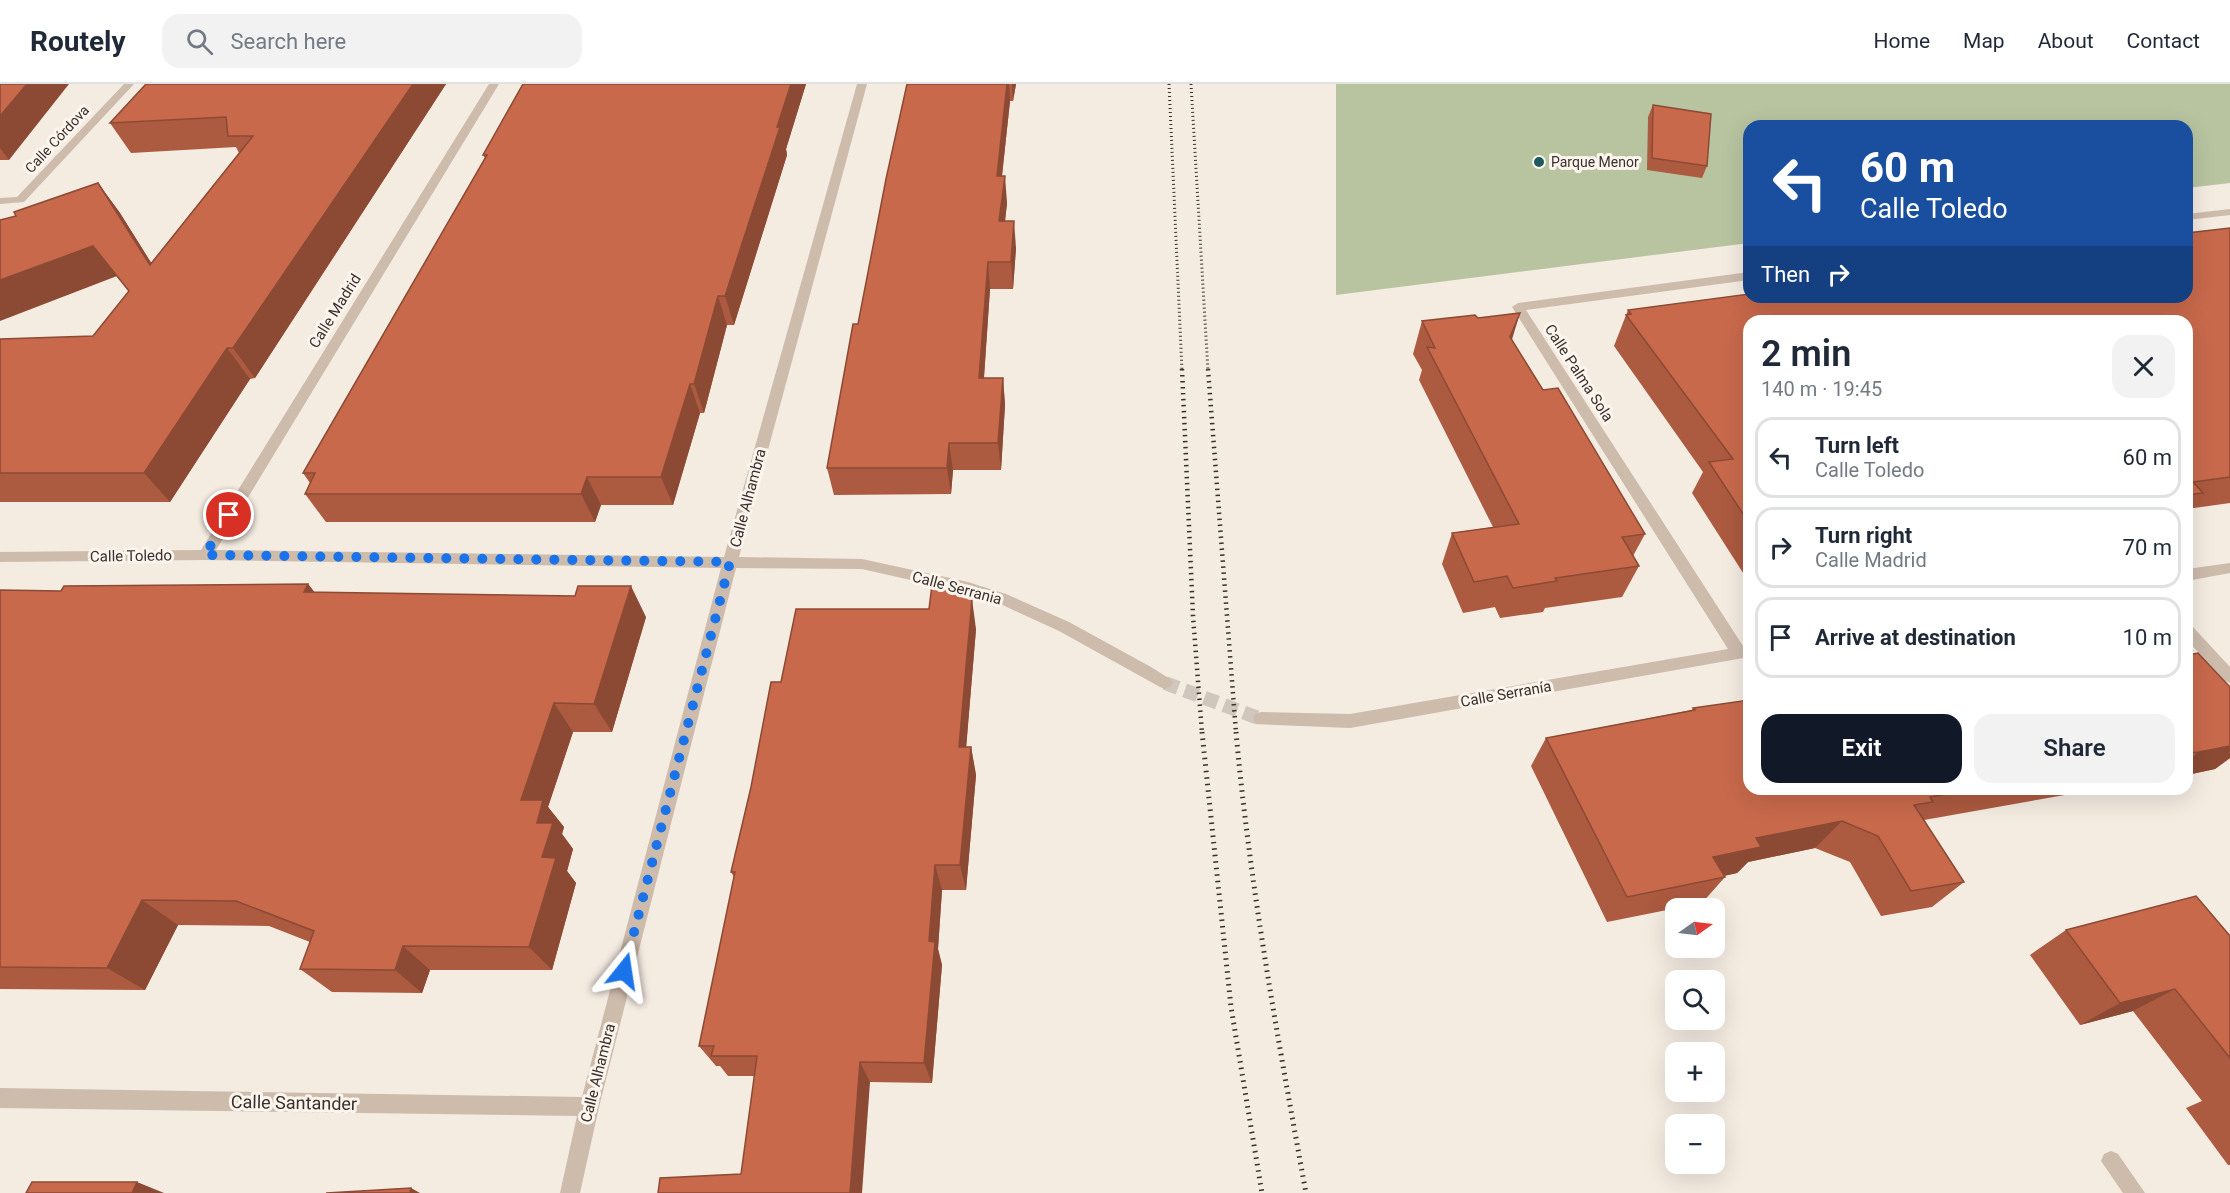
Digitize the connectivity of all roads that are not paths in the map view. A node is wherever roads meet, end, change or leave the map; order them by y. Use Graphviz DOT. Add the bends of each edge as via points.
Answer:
graph roads {
  1 [pos="129,84"];
  2 [pos="494,84"];
  3 [pos="862,84"];
  4 [pos="0,201"];
  5 [pos="2230,212"];
  6 [pos="2193,216"];
  7 [pos="1743,277"];
  8 [pos="205,555"];
  9 [pos="0,557"];
  10 [pos="730,562"];
  11 [pos="2230,568"];
  12 [pos="2193,574"];
  13 [pos="2193,637"];
  14 [pos="1743,650"];
  15 [pos="1743,652"];
  16 [pos="2230,677"];
  17 [pos="1165,683"];
  18 [pos="1261,719"];
  19 [pos="0,1098"];
  20 [pos="589,1107"];
  21 [pos="2111,1161"];
  22 [pos="570,1193"];
  23 [pos="2135,1193"];
  1 -- 4 [label="street, Calle Córdova" via="20,200"];
  2 -- 8 [label="street, Calle Madrid"];
  3 -- 10 [label="street, Calle Alhambra"];
  5 -- 6 [label="street"];
  7 -- 14 [label="street, Calle Palma Sola" via="1518,307"];
  8 -- 9 [label="street, Calle Toledo"];
  8 -- 10 [label="street, Calle Toledo"];
  10 -- 17 [label="street, Calle Serrania" via="862,564 999,597 1119,655"];
  10 -- 20 [label="street, Calle Alhambra"];
  11 -- 12 [label="street"];
  13 -- 16 [label="street"];
  15 -- 18 [label="street, Calle Serranía" via="1350,721"];
  19 -- 20 [label="street, Calle Santander"];
  20 -- 22 [label="street, Calle Alhambra"];
  21 -- 23 [label="street"];
}
